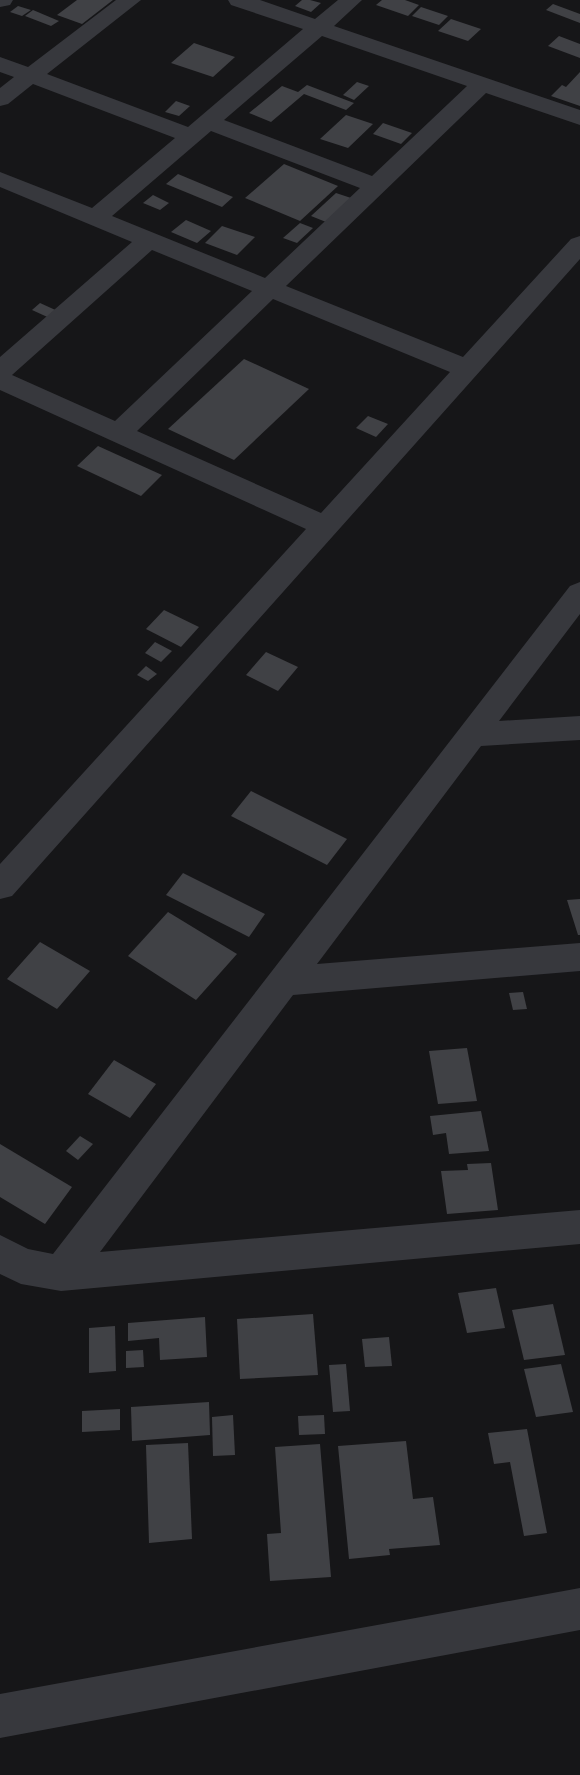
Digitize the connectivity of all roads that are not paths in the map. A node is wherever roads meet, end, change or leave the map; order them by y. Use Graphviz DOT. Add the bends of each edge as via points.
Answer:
graph roads {
  1 [pos="130,0"];
  2 [pos="239,0"];
  3 [pos="351,0"];
  4 [pos="318,28"];
  5 [pos="0,64"];
  6 [pos="31,76"];
  7 [pos="482,84"];
  8 [pos="0,99"];
  9 [pos="580,118"];
  10 [pos="199,129"];
  11 [pos="0,179"];
  12 [pos="376,186"];
  13 [pos="94,218"];
  14 [pos="149,240"];
  15 [pos="580,244"];
  16 [pos="269,289"];
  17 [pos="467,369"];
  18 [pos="0,371"];
  19 [pos="0,380"];
  20 [pos="118,433"];
  21 [pos="325,526"];
  22 [pos="580,593"];
  23 [pos="580,728"];
  24 [pos="471,735"];
  25 [pos="0,886"];
  26 [pos="580,957"];
  27 [pos="284,981"];
  28 [pos="580,1227"];
  29 [pos="0,1253"];
  30 [pos="61,1273"];
  31 [pos="580,1609"];
  32 [pos="0,1716"];
  1 -- 6 [label="street"];
  2 -- 4 [label="street"];
  3 -- 4 [label="street"];
  4 -- 7 [label="street"];
  4 -- 10 [label="street"];
  5 -- 6 [label="street"];
  6 -- 8 [label="street"];
  6 -- 10 [label="street"];
  7 -- 9 [label="street"];
  7 -- 12 [label="street"];
  10 -- 12 [label="street"];
  10 -- 13 [label="street"];
  11 -- 13 [label="street"];
  12 -- 16 [label="street"];
  13 -- 14 [label="street"];
  14 -- 16 [label="street"];
  14 -- 18 [label="street"];
  15 -- 17 [label="street"];
  16 -- 17 [label="street"];
  16 -- 20 [label="street"];
  17 -- 21 [label="street"];
  19 -- 20 [label="street"];
  20 -- 21 [label="street"];
  21 -- 25 [label="street"];
  22 -- 24 [label="street"];
  23 -- 24 [label="street"];
  24 -- 27 [label="street"];
  26 -- 27 [label="street"];
  27 -- 30 [label="street"];
  28 -- 30 [label="street"];
  29 -- 30 [label="street" via="21,1266"];
  31 -- 32 [label="street"];
}
